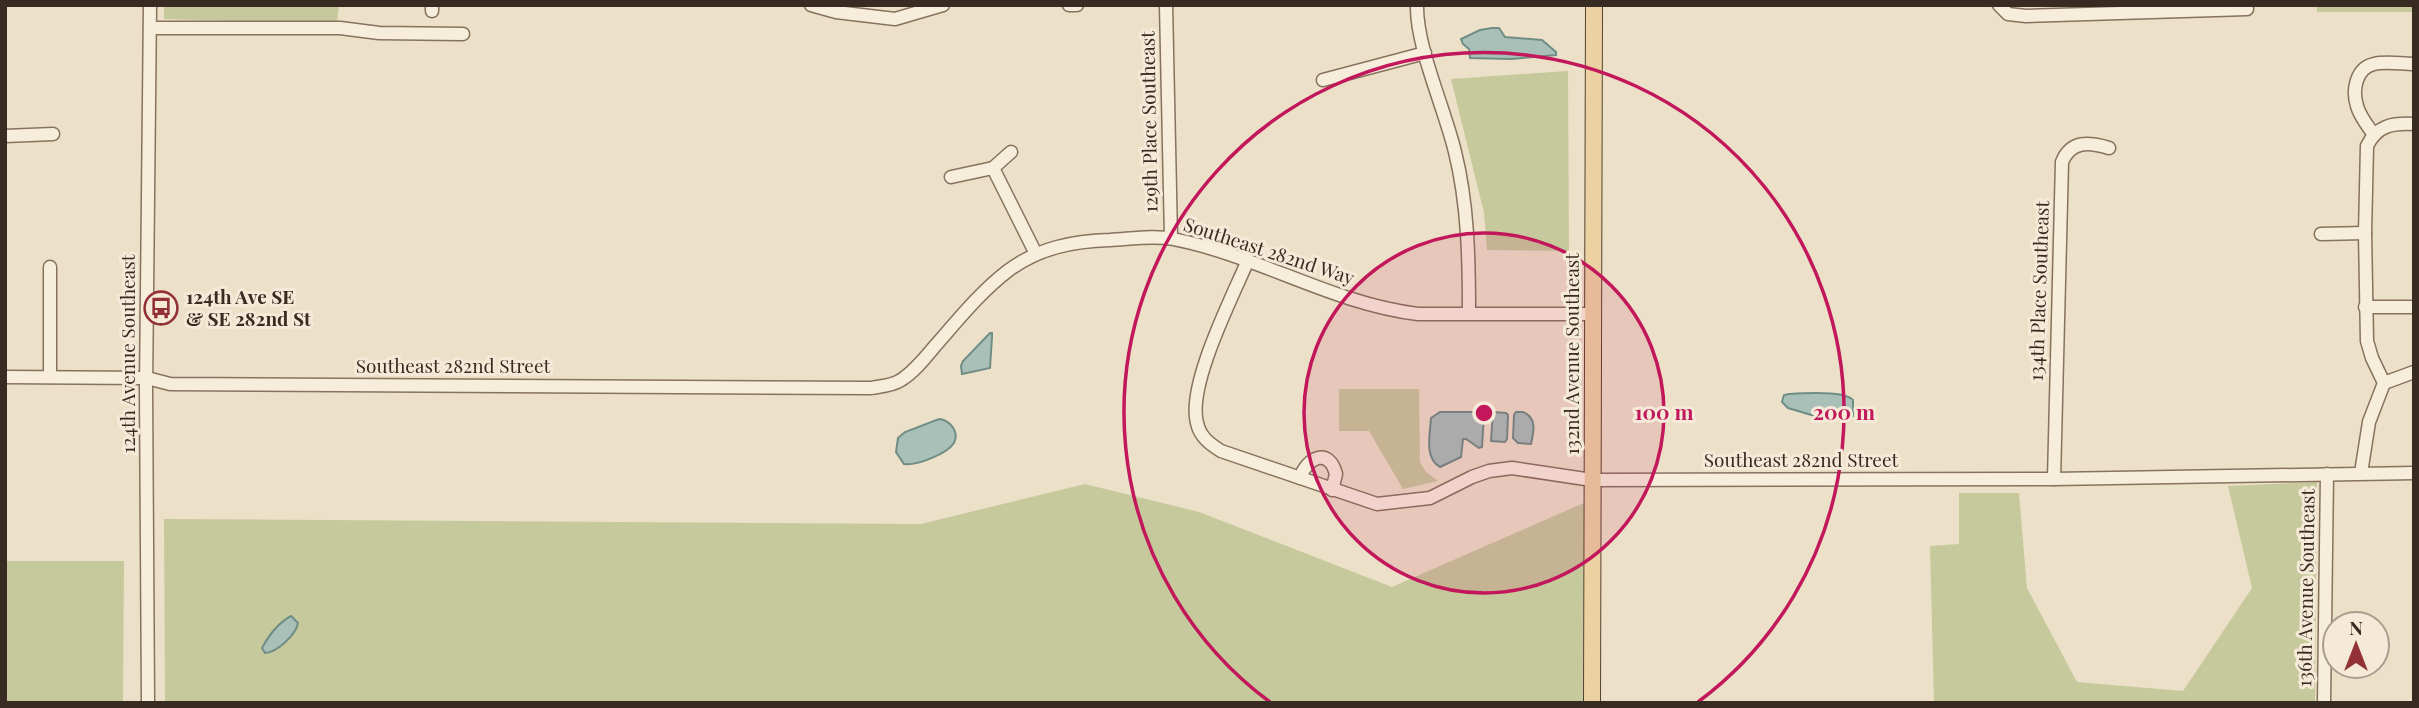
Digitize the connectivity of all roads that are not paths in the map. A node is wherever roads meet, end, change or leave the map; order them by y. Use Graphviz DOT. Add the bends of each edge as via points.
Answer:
graph roads {
  1 [pos="150,5"];
  2 [pos="811,5"];
  3 [pos="943,5"];
  4 [pos="1069,5"];
  5 [pos="1077,5"];
  6 [pos="1166,5"];
  7 [pos="1417,5"];
  8 [pos="1594,5"];
  9 [pos="2004,9"];
  10 [pos="2247,9"];
  11 [pos="150,28"];
  12 [pos="463,34"];
  13 [pos="1425,53"];
  14 [pos="2414,64"];
  15 [pos="1323,80"];
  16 [pos="2414,124"];
  17 [pos="53,134"];
  18 [pos="2374,135"];
  19 [pos="5,136"];
  20 [pos="2109,148"];
  21 [pos="1011,152"];
  22 [pos="993,168"];
  23 [pos="951,177"];
  24 [pos="2365,233"];
  25 [pos="2321,234"];
  26 [pos="1171,238"];
  27 [pos="1036,254"];
  28 [pos="1248,260"];
  29 [pos="50,267"];
  30 [pos="2365,307"];
  31 [pos="2414,307"];
  32 [pos="1469,313"];
  33 [pos="1593,314"];
  34 [pos="2414,372"];
  35 [pos="5,377"];
  36 [pos="50,377"];
  37 [pos="146,379"];
  38 [pos="901,381"];
  39 [pos="2384,383"];
  40 [pos="2361,473"];
  41 [pos="2414,473"];
  42 [pos="2327,474"];
  43 [pos="1300,478"];
  44 [pos="2054,479"];
  45 [pos="1592,480"];
  46 [pos="1332,489"];
  47 [pos="148,703"];
  48 [pos="1592,703"];
  49 [pos="2324,703"];
  1 -- 11 [label="street, 124th Avenue Southeast"];
  2 -- 3 [label="street" via="895,19"];
  4 -- 5 [label="street"];
  6 -- 26 [label="street, 129th Place Southeast"];
  7 -- 13 [label="street"];
  8 -- 33 [label="main road, 132nd Avenue Southeast"];
  9 -- 10 [label="street" via="2025,16"];
  11 -- 12 [label="street" via="340,28"];
  11 -- 37 [label="street, 124th Avenue Southeast"];
  13 -- 15 [label="street"];
  13 -- 32 [label="street" via="1456,153 1469,256"];
  14 -- 18 [label="street" via="2376,63 2364,68 2356,80 2356,104"];
  16 -- 18 [label="street" via="2395,123"];
  17 -- 19 [label="street"];
  18 -- 24 [label="street" via="2367,146"];
  20 -- 44 [label="street, 134th Place Southeast" via="2081,143 2069,150 2062,162"];
  21 -- 22 [label="street"];
  22 -- 23 [label="street"];
  22 -- 27 [label="street"];
  24 -- 25 [label="street"];
  24 -- 30 [label="street"];
  26 -- 27 [label="street, Southeast 282nd Way" via="1088,240"];
  26 -- 28 [label="street, Southeast 282nd Way"];
  27 -- 38 [label="street, Southeast 282nd Way" via="993,283"];
  28 -- 32 [label="street, Southeast 282nd Way" via="1398,312"];
  28 -- 43 [label="street, Southeast 282nd Street" via="1196,390 1197,426 1207,442 1221,451"];
  29 -- 36 [label="street"];
  30 -- 31 [label="street"];
  30 -- 39 [label="street" via="2367,341"];
  32 -- 33 [label="street, Southeast 282nd Way"];
  33 -- 45 [label="main road, 132nd Avenue Southeast"];
  34 -- 39 [label="street"];
  35 -- 36 [label="street, Southeast 282nd Street"];
  36 -- 37 [label="street, Southeast 282nd Street"];
  37 -- 38 [label="street, Southeast 282nd Street" via="170,384 870,388"];
  37 -- 47 [label="street, 124th Avenue Southeast"];
  39 -- 40 [label="street" via="2369,422"];
  40 -- 41 [label="street, Southeast 282nd Street"];
  40 -- 42 [label="street, Southeast 282nd Street"];
  42 -- 44 [label="street, Southeast 282nd Street"];
  42 -- 49 [label="street, 136th Avenue Southeast"];
  43 -- 46 [label="street, Southeast 282nd Street"];
  43 -- 46 [label="street" via="1306,464 1325,459 1336,474"];
  44 -- 45 [label="street, Southeast 282nd Street"];
  45 -- 46 [label="street, Southeast 282nd Street" via="1512,468 1472,477 1430,498 1393,503 1377,503"];
  45 -- 48 [label="main road, 132nd Avenue Southeast"];
}
